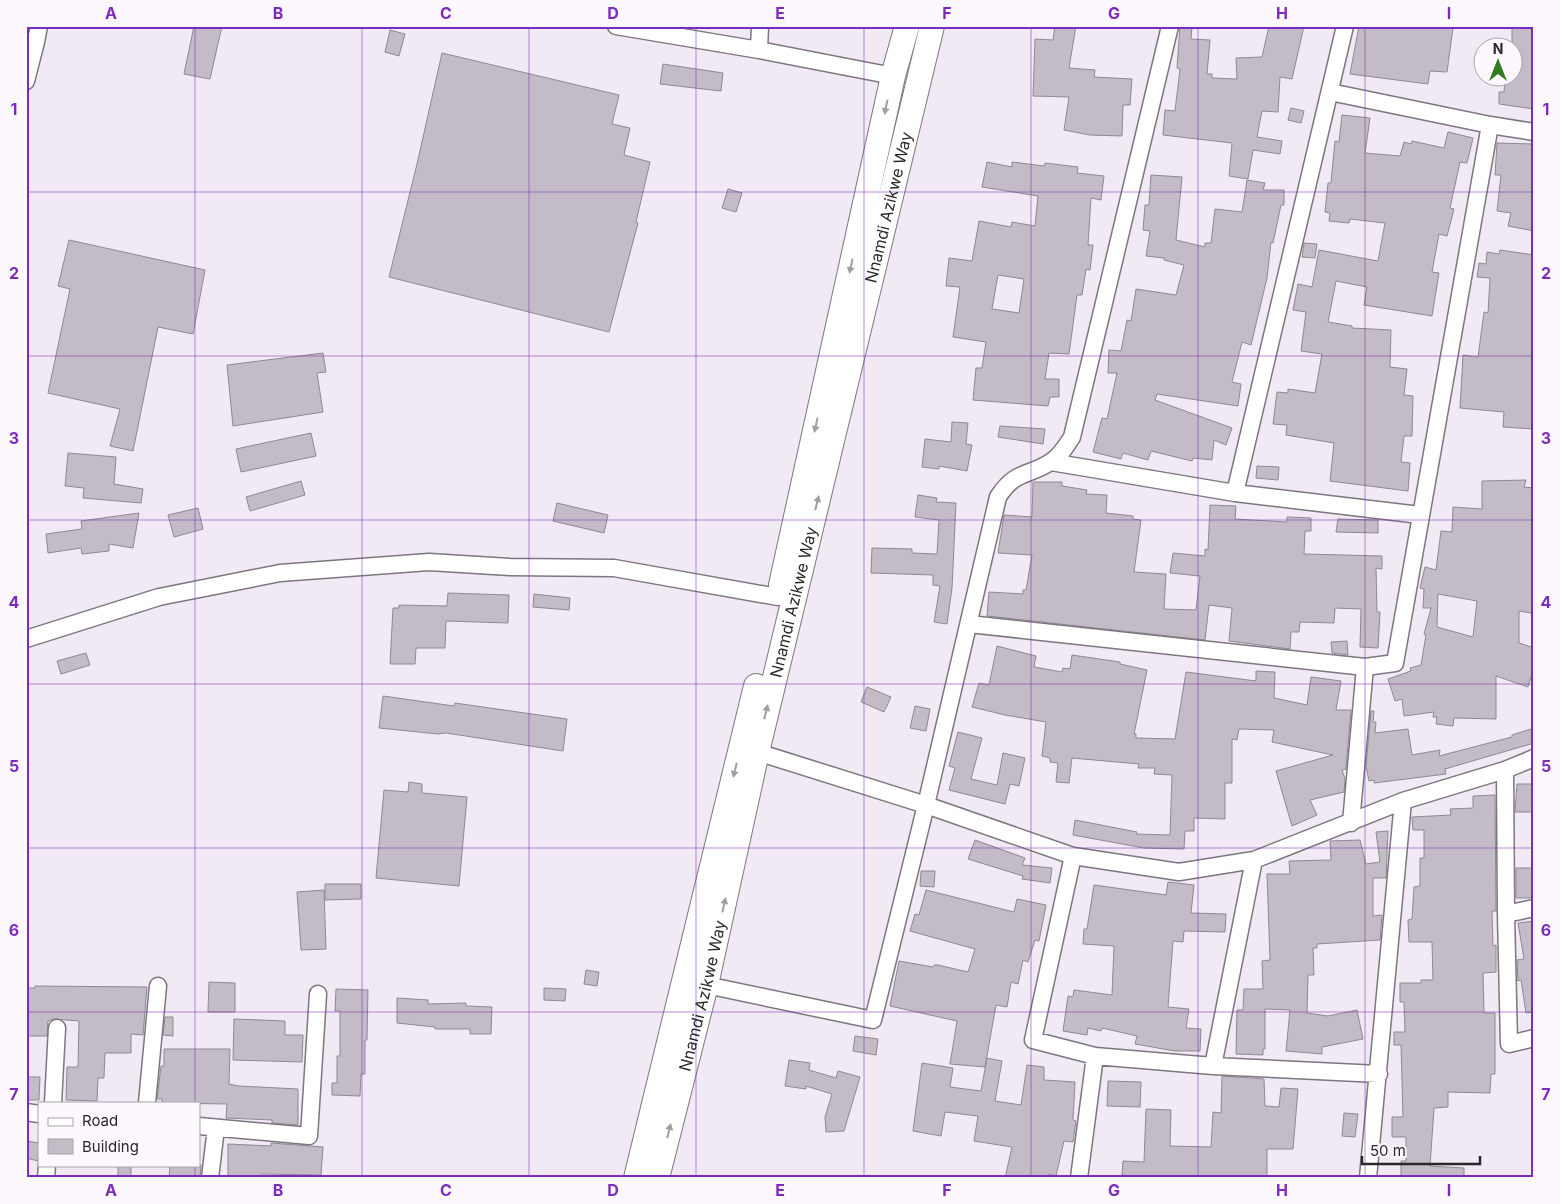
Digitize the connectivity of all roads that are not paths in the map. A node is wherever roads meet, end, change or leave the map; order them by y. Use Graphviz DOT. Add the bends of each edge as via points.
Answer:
graph roads {
  1 [pos="616,26"];
  2 [pos="760,26"];
  3 [pos="907,26"];
  4 [pos="932,26"];
  5 [pos="1170,26"];
  6 [pos="1345,26"];
  7 [pos="34,36"];
  8 [pos="759,50"];
  9 [pos="893,76"];
  10 [pos="26,81"];
  11 [pos="1330,92"];
  12 [pos="1490,125"];
  13 [pos="1534,132"];
  14 [pos="1051,462"];
  15 [pos="1235,493"];
  16 [pos="1420,515"];
  17 [pos="778,597"];
  18 [pos="969,624"];
  19 [pos="26,638"];
  20 [pos="1365,667"];
  21 [pos="757,752"];
  22 [pos="1534,758"];
  23 [pos="1505,770"];
  24 [pos="1403,801"];
  25 [pos="926,805"];
  26 [pos="1351,823"];
  27 [pos="1073,856"];
  28 [pos="1254,860"];
  29 [pos="1534,908"];
  30 [pos="1506,914"];
  31 [pos="706,985"];
  32 [pos="158,986"];
  33 [pos="318,994"];
  34 [pos="57,1028"];
  35 [pos="1534,1038"];
  36 [pos="1095,1056"];
  37 [pos="1213,1066"];
  38 [pos="1379,1074"];
  39 [pos="53,1102"];
  40 [pos="147,1102"];
  41 [pos="200,1126"];
  42 [pos="216,1128"];
  43 [pos="210,1178"];
  44 [pos="636,1178"];
  45 [pos="657,1178"];
  46 [pos="1079,1178"];
  47 [pos="1368,1178"];
  1 -- 8 [label="street"];
  2 -- 8 [label="street"];
  3 -- 9 [label="highway, Nnamdi Azikwe Way"];
  21 -- 4 [label="highway, Nnamdi Azikwe Way, one-way"];
  5 -- 14 [label="street" via="1072,437 1062,453"];
  6 -- 11 [label="street"];
  7 -- 10 [label="street"];
  8 -- 9 [label="street"];
  9 -- 17 [label="highway, Nnamdi Azikwe Way, one-way"];
  11 -- 12 [label="street"];
  11 -- 15 [label="street"];
  12 -- 13 [label="street"];
  12 -- 16 [label="street"];
  14 -- 15 [label="street"];
  14 -- 18 [label="street" via="1015,477 998,497"];
  15 -- 16 [label="street"];
  16 -- 20 [label="street" via="1395,663"];
  17 -- 19 [label="street" via="614,568 429,562 271,575 159,597"];
  17 -- 44 [label="highway, Nnamdi Azikwe Way, one-way"];
  18 -- 20 [label="street"];
  18 -- 25 [label="street"];
  20 -- 26 [label="street"];
  21 -- 25 [label="street"];
  31 -- 21 [label="highway, Nnamdi Azikwe Way, one-way"];
  22 -- 23 [label="street"];
  23 -- 24 [label="street"];
  23 -- 30 [label="street"];
  24 -- 26 [label="street"];
  24 -- 38 [label="street"];
  25 -- 27 [label="street"];
  25 -- 31 [label="street" via="872,1020"];
  26 -- 28 [label="street"];
  27 -- 28 [label="street" via="1179,872"];
  27 -- 36 [label="street" via="1033,1040"];
  28 -- 37 [label="street"];
  29 -- 30 [label="street"];
  30 -- 35 [label="street" via="1509,1044"];
  45 -- 31 [label="highway, Nnamdi Azikwe Way, one-way"];
  32 -- 40 [label="street"];
  33 -- 42 [label="street" via="309,1136"];
  34 -- 39 [label="street"];
  36 -- 37 [label="street"];
  36 -- 46 [label="street"];
  37 -- 38 [label="street"];
  38 -- 47 [label="street"];
  41 -- 42 [label="street"];
  42 -- 43 [label="street"];
}
